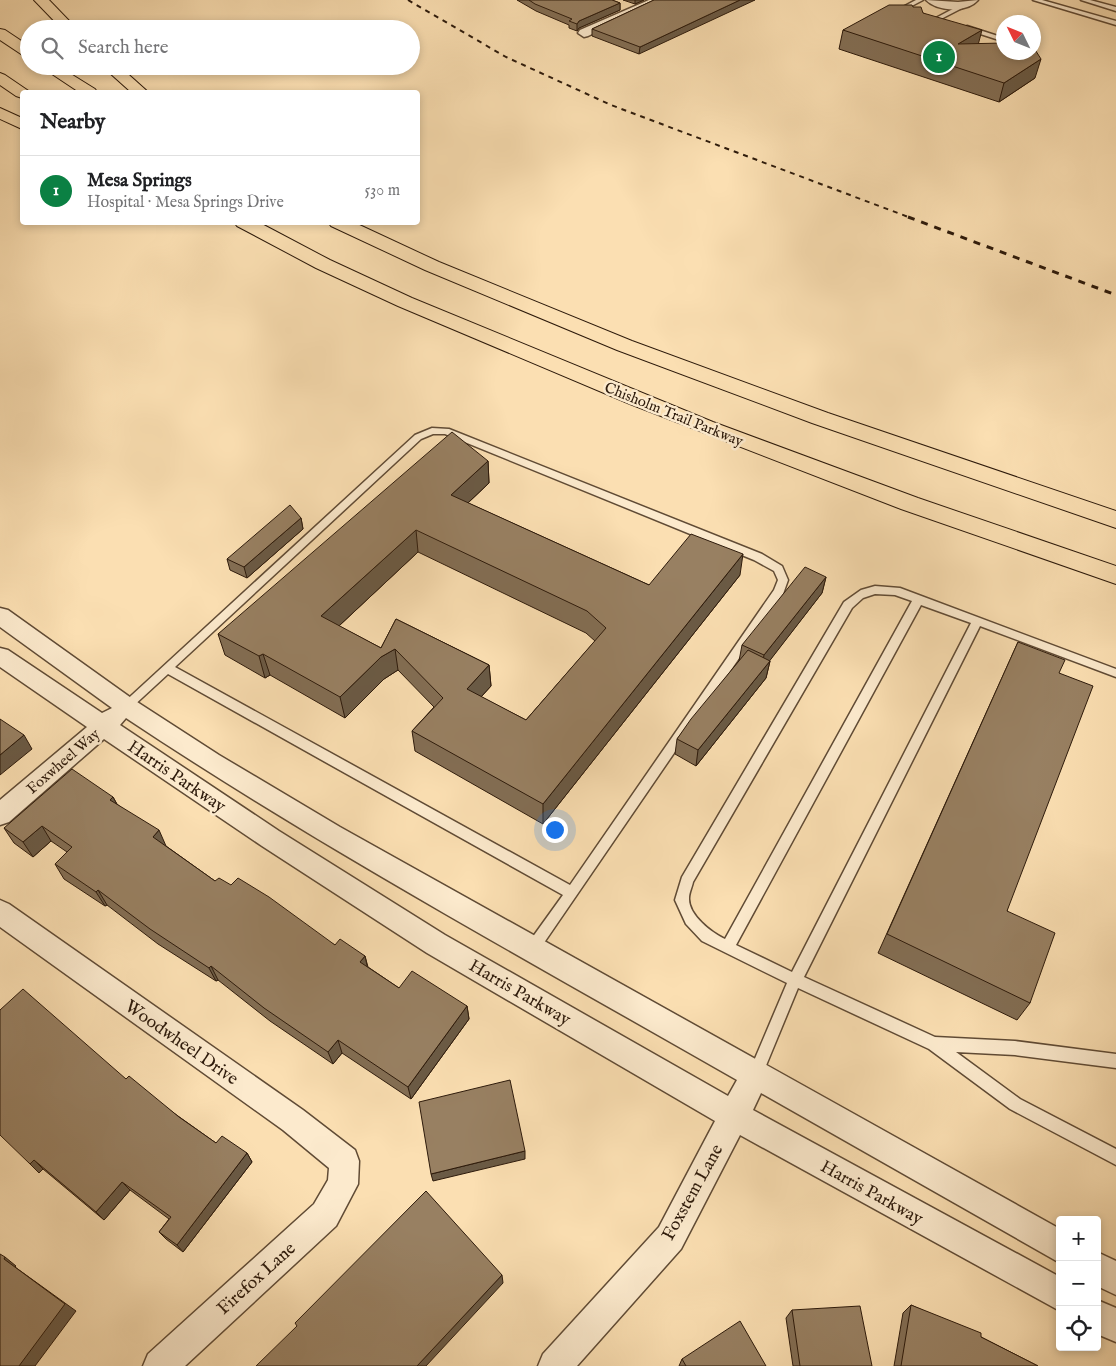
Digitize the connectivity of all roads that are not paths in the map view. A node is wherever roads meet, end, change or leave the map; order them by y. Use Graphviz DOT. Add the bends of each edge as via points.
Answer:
graph roads {
  1 [pos="41,0"];
  2 [pos="658,0"];
  3 [pos="920,0"];
  4 [pos="932,0"];
  5 [pos="1036,0"];
  6 [pos="1084,0"];
  7 [pos="968,2"];
  8 [pos="620,5"];
  9 [pos="1116,9"];
  10 [pos="634,10"];
  11 [pos="912,11"];
  12 [pos="929,16"];
  13 [pos="937,19"];
  14 [pos="61,20"];
  15 [pos="946,22"];
  16 [pos="1116,23"];
  17 [pos="961,32"];
  18 [pos="0,33"];
  19 [pos="584,33"];
  20 [pos="20,47"];
  21 [pos="62,75"];
  22 [pos="119,75"];
  23 [pos="0,78"];
  24 [pos="86,90"];
  25 [pos="138,90"];
  26 [pos="20,92"];
  27 [pos="0,113"];
  28 [pos="20,123"];
  29 [pos="246,225"];
  30 [pos="343,225"];
  31 [pos="1116,520"];
  32 [pos="1116,575"];
  33 [pos="918,599"];
  34 [pos="0,616"];
  35 [pos="977,621"];
  36 [pos="0,656"];
  37 [pos="167,668"];
  38 [pos="1116,673"];
  39 [pos="126,706"];
  40 [pos="104,726"];
  41 [pos="0,815"];
  42 [pos="572,893"];
  43 [pos="0,912"];
  44 [pos="728,947"];
  45 [pos="532,949"];
  46 [pos="795,980"];
  47 [pos="934,1044"];
  48 [pos="1116,1061"];
  49 [pos="755,1075"];
  50 [pos="733,1116"];
  51 [pos="1116,1157"];
  52 [pos="343,1184"];
  53 [pos="1056,1245"];
  54 [pos="1101,1270"];
  55 [pos="1116,1279"];
  56 [pos="1056,1293"];
  57 [pos="1101,1318"];
  58 [pos="1116,1326"];
  59 [pos="160,1366"];
  60 [pos="555,1366"];
  1 -- 14 [label="highway"];
  2 -- 10 [label="street"];
  3 -- 11 [label="lane" via="904,8"];
  4 -- 7 [label="street" via="946,5"];
  5 -- 16 [label="lane"];
  6 -- 9 [label="lane"];
  7 -- 13 [label="lane"];
  8 -- 10 [label="street"];
  10 -- 19 [label="street"];
  12 -- 13 [label="lane"];
  13 -- 15 [label="lane"];
  17 -- 17 [label="lane" via="989,42 999,38 964,27"];
  18 -- 20 [label="highway"];
  21 -- 24 [label="highway"];
  22 -- 25 [label="highway"];
  23 -- 26 [label="highway"];
  27 -- 28 [label="highway"];
  29 -- 32 [label="highway, Chisholm Trail Parkway" via="379,290 660,410 888,497"];
  30 -- 31 [label="highway" via="595,335 851,429"];
  33 -- 35 [label="lane"];
  33 -- 44 [label="lane"];
  33 -- 44 [label="lane" via="896,591 875,589 859,594 848,605 687,881 682,900 691,920 707,937"];
  34 -- 39 [label="street, Harris Parkway"];
  35 -- 38 [label="lane"];
  35 -- 46 [label="lane"];
  36 -- 40 [label="street, Harris Parkway"];
  37 -- 39 [label="lane"];
  37 -- 42 [label="lane"];
  37 -- 42 [label="lane" via="418,437 432,431 446,431 758,557 778,570 783,580 779,591"];
  39 -- 40 [label="street, Foxwheel Way"];
  39 -- 45 [label="street, Harris Parkway" via="331,835"];
  40 -- 41 [label="street, Foxwheel Way"];
  40 -- 50 [label="street, Harris Parkway" via="254,828 436,944"];
  42 -- 45 [label="lane"];
  43 -- 52 [label="street, Woodwheel Drive" via="293,1120 344,1161"];
  44 -- 46 [label="lane"];
  45 -- 49 [label="street, Harris Parkway"];
  46 -- 47 [label="lane"];
  46 -- 49 [label="lane"];
  47 -- 48 [label="lane" via="1015,1048"];
  47 -- 51 [label="lane" via="1015,1104"];
  49 -- 50 [label="street, Foxstem Lane"];
  49 -- 53 [label="street, Harris Parkway"];
  50 -- 56 [label="street, Harris Parkway"];
  50 -- 60 [label="street, Foxstem Lane" via="670,1238"];
  52 -- 59 [label="street, Firefox Lane" via="325,1215"];
  54 -- 55 [label="street"];
  57 -- 58 [label="street"];
}
